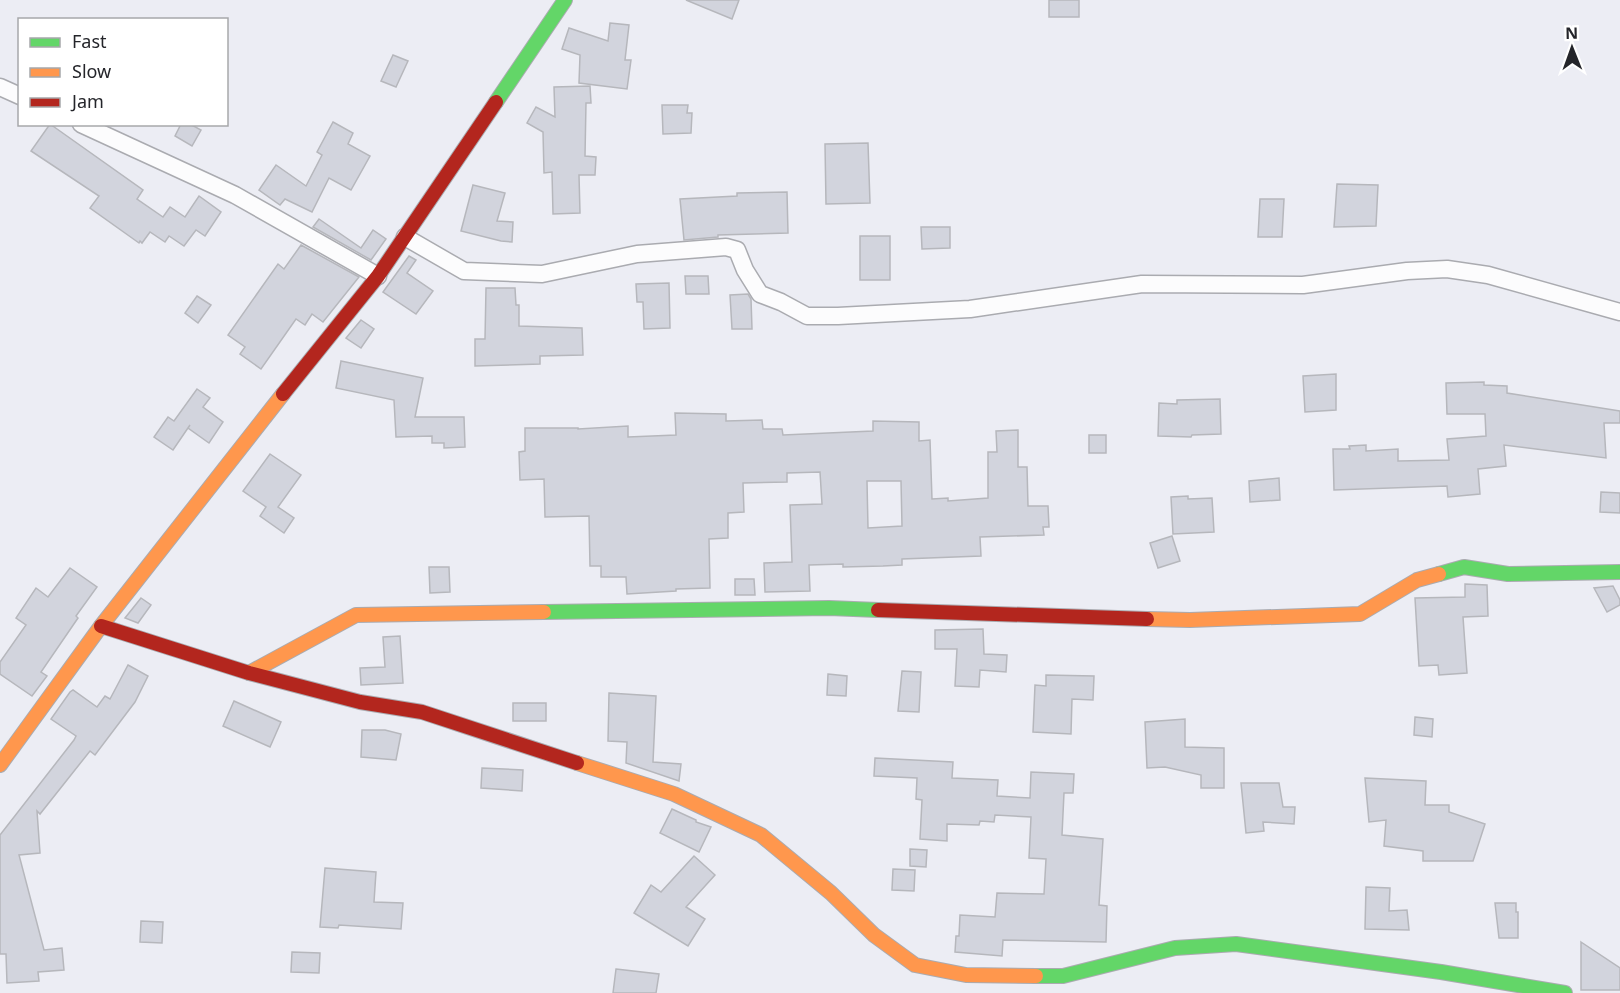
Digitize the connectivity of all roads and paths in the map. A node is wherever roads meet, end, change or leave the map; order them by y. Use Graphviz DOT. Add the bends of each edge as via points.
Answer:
graph roads {
  1 [pos="565,0"];
  2 [pos="0,87"];
  3 [pos="18,95"];
  4 [pos="85,126"];
  5 [pos="405,237"];
  6 [pos="378,276"];
  7 [pos="1620,312"];
  8 [pos="1620,572"];
  9 [pos="101,626"];
  10 [pos="249,674"];
  11 [pos="0,765"];
  12 [pos="1566,993"];
  1 -- 5 [label="street"];
  2 -- 3 [label="street"];
  4 -- 6 [label="street" via="235,195"];
  5 -- 6 [label="street"];
  5 -- 7 [label="street" via="464,272 542,274 638,254 726,247 737,250 760,294 807,316 970,309 1142,284 1304,285 1447,269 1488,275"];
  6 -- 9 [label="street"];
  8 -- 10 [label="street" via="1508,574 1464,567 1417,580 1360,614 1295,617 1190,620 829,608 356,615"];
  9 -- 10 [label="street"];
  9 -- 11 [label="street"];
  10 -- 12 [label="street" via="360,702 422,712 674,794 761,835 874,935 915,965 966,975 1063,976 1175,948 1236,944"];
}
